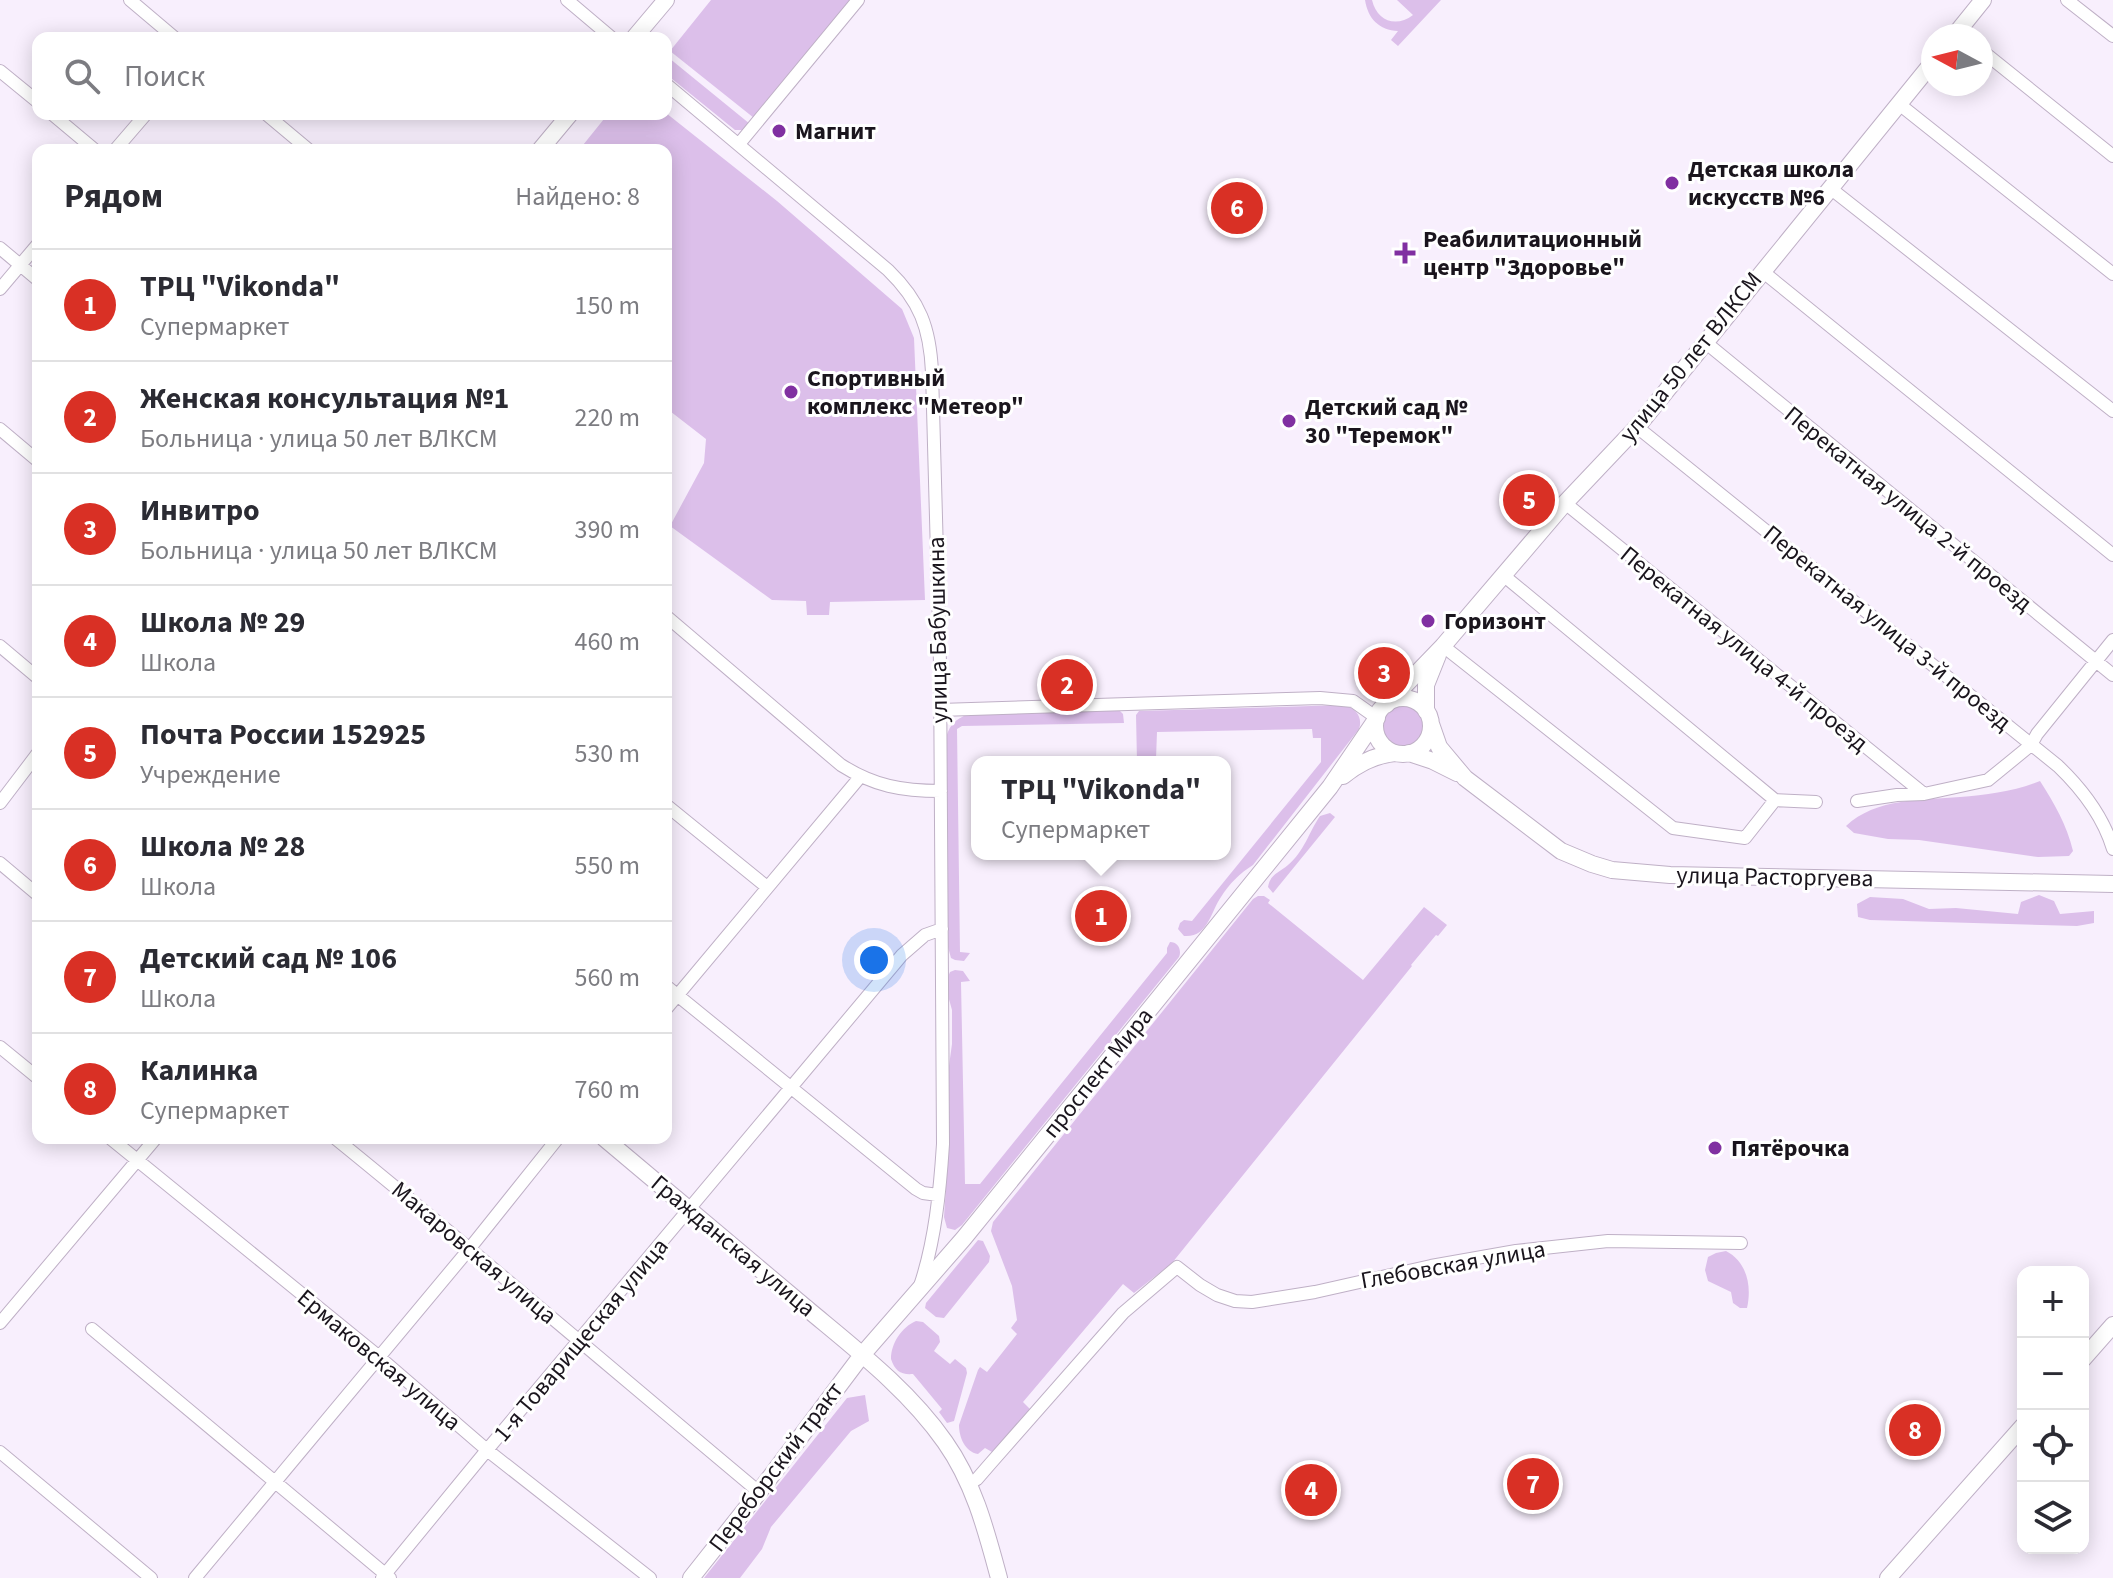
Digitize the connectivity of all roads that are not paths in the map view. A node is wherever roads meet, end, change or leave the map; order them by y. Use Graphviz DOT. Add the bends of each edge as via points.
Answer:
graph roads {
  1 [pos="130,0"];
  2 [pos="567,0"];
  3 [pos="666,0"];
  4 [pos="858,0"];
  5 [pos="1983,0"];
  6 [pos="2067,0"];
  7 [pos="1965,24"];
  8 [pos="168,32"];
  9 [pos="605,32"];
  10 [pos="639,32"];
  11 [pos="2113,36"];
  12 [pos="1993,60"];
  13 [pos="0,71"];
  14 [pos="1921,77"];
  15 [pos="672,89"];
  16 [pos="32,97"];
  17 [pos="1899,104"];
  18 [pos="59,120"];
  19 [pos="141,120"];
  20 [pos="273,120"];
  21 [pos="565,120"];
  22 [pos="88,144"];
  23 [pos="120,144"];
  24 [pos="302,144"];
  25 [pos="545,144"];
  26 [pos="739,144"];
  27 [pos="2113,156"];
  28 [pos="1830,188"];
  29 [pos="0,248"];
  30 [pos="32,251"];
  31 [pos="21,265"];
  32 [pos="1762,271"];
  33 [pos="2113,274"];
  34 [pos="32,275"];
  35 [pos="0,289"];
  36 [pos="1705,342"];
  37 [pos="2113,411"];
  38 [pos="1637,427"];
  39 [pos="0,429"];
  40 [pos="32,456"];
  41 [pos="1565,503"];
  42 [pos="2113,555"];
  43 [pos="1503,575"];
  44 [pos="672,621"];
  45 [pos="2113,640"];
  46 [pos="0,646"];
  47 [pos="1443,646"];
  48 [pos="2096,661"];
  49 [pos="32,673"];
  50 [pos="2113,675"];
  51 [pos="940,710"];
  52 [pos="1381,712"];
  53 [pos="1429,718"];
  54 [pos="2031,745"];
  55 [pos="1402,753"];
  56 [pos="32,761"];
  57 [pos="860,777"];
  58 [pos="1465,778"];
  59 [pos="1330,787"];
  60 [pos="941,791"];
  61 [pos="1924,794"];
  62 [pos="1775,800"];
  63 [pos="1857,801"];
  64 [pos="1816,802"];
  65 [pos="0,803"];
  66 [pos="672,810"];
  67 [pos="2113,849"];
  68 [pos="0,863"];
  69 [pos="2113,884"];
  70 [pos="767,887"];
  71 [pos="32,890"];
  72 [pos="942,929"];
  73 [pos="672,991"];
  74 [pos="678,996"];
  75 [pos="672,1002"];
  76 [pos="0,1047"];
  77 [pos="32,1073"];
  78 [pos="792,1089"];
  79 [pos="117,1144"];
  80 [pos="151,1144"];
  81 [pos="342,1144"];
  82 [pos="553,1144"];
  83 [pos="611,1144"];
  84 [pos="137,1160"];
  85 [pos="938,1195"];
  86 [pos="690,1210"];
  87 [pos="935,1215"];
  88 [pos="964,1238"];
  89 [pos="1741,1243"];
  90 [pos="470,1248"];
  91 [pos="918,1289"];
  92 [pos="0,1323"];
  93 [pos="2113,1325"];
  94 [pos="92,1329"];
  95 [pos="579,1342"];
  96 [pos="2089,1352"];
  97 [pos="862,1355"];
  98 [pos="378,1356"];
  99 [pos="2017,1433"];
  100 [pos="487,1450"];
  101 [pos="0,1452"];
  102 [pos="275,1481"];
  103 [pos="969,1484"];
  104 [pos="759,1492"];
  105 [pos="386,1577"];
  106 [pos="151,1578"];
  107 [pos="195,1578"];
  108 [pos="650,1578"];
  109 [pos="691,1578"];
  110 [pos="999,1578"];
  111 [pos="1888,1578"];
  1 -- 8 [label="street"];
  2 -- 9 [label="street"];
  3 -- 10 [label="main road"];
  4 -- 26 [label="street"];
  5 -- 7 [label="main road"];
  6 -- 11 [label="street"];
  12 -- 27 [label="street"];
  13 -- 16 [label="street"];
  14 -- 17 [label="main road, улица 50 лет ВЛКСМ"];
  15 -- 26 [label="street, улица Бабушкина"];
  17 -- 28 [label="main road, улица 50 лет ВЛКСМ"];
  17 -- 33 [label="street"];
  18 -- 22 [label="street"];
  19 -- 23 [label="street"];
  20 -- 24 [label="street"];
  21 -- 25 [label="main road"];
  26 -- 51 [label="street, улица Бабушкина" via="888,270 924,320 931,357"];
  28 -- 32 [label="main road, улица 50 лет ВЛКСМ"];
  28 -- 37 [label="street"];
  29 -- 31 [label="street"];
  30 -- 31 [label="street"];
  31 -- 34 [label="street"];
  31 -- 35 [label="street"];
  32 -- 36 [label="main road, улица 50 лет ВЛКСМ"];
  32 -- 42 [label="street"];
  36 -- 38 [label="main road, улица 50 лет ВЛКСМ"];
  36 -- 48 [label="street, Перекатная улица 2-й проезд"];
  38 -- 41 [label="main road, улица 50 лет ВЛКСМ"];
  38 -- 54 [label="street, Перекатная улица 3-й проезд"];
  39 -- 40 [label="street"];
  41 -- 43 [label="main road, улица 50 лет ВЛКСМ"];
  41 -- 61 [label="street, Перекатная улица 4-й проезд"];
  43 -- 47 [label="main road, улица 50 лет ВЛКСМ"];
  43 -- 62 [label="street"];
  44 -- 57 [label="street"];
  45 -- 48 [label="street"];
  46 -- 49 [label="street"];
  47 -- 52 [label="main road, улица 50 лет ВЛКСМ"];
  47 -- 53 [label="main road, улица 50 лет ВЛКСМ" via="1428,678"];
  47 -- 62 [label="street" via="1673,828 1745,838"];
  48 -- 50 [label="street, Перекатная улица 2-й проезд"];
  48 -- 54 [label="street"];
  51 -- 52 [label="street" via="1320,698 1353,701"];
  51 -- 60 [label="street, улица Бабушкина"];
  52 -- 53 [label="main road" via="1391,701 1404,698 1417,702"];
  52 -- 55 [label="main road" via="1375,729 1380,741"];
  52 -- 59 [label="main road, проспект Мира"];
  53 -- 55 [label="main road" via="1425,743"];
  53 -- 58 [label="main road, улица Расторгуева" via="1439,747"];
  54 -- 61 [label="street" via="1988,780"];
  54 -- 67 [label="street, Перекатная улица 3-й проезд" via="2084,794"];
  55 -- 58 [label="main road, улица Расторгуева"];
  55 -- 59 [label="main road, проспект Мира" via="1362,762"];
  56 -- 65 [label="street"];
  57 -- 60 [label="street" via="895,788"];
  57 -- 70 [label="street"];
  58 -- 69 [label="main road, улица Расторгуева" via="1561,851 1612,870"];
  59 -- 88 [label="main road, проспект Мира"];
  60 -- 72 [label="street, улица Бабушкина"];
  61 -- 63 [label="street"];
  62 -- 64 [label="street"];
  66 -- 70 [label="street"];
  68 -- 71 [label="street"];
  70 -- 74 [label="street"];
  72 -- 78 [label="street, 1-я Товарищеская улица" via="925,935 902,955"];
  72 -- 85 [label="street, улица Бабушкина" via="943,1144"];
  73 -- 74 [label="street"];
  74 -- 75 [label="street"];
  74 -- 78 [label="street"];
  76 -- 77 [label="street"];
  78 -- 85 [label="street" via="916,1189"];
  78 -- 86 [label="street, 1-я Товарищеская улица"];
  79 -- 84 [label="street, Ермаковская улица"];
  80 -- 84 [label="street"];
  81 -- 90 [label="street, Макаровская улица"];
  82 -- 90 [label="street"];
  83 -- 86 [label="main road, Гражданская улица"];
  84 -- 92 [label="street"];
  84 -- 98 [label="street, Ермаковская улица"];
  85 -- 87 [label="street, улица Бабушкина"];
  86 -- 95 [label="street, 1-я Товарищеская улица"];
  86 -- 97 [label="main road, Гражданская улица"];
  87 -- 88 [label="street" via="942,1243 953,1245"];
  87 -- 91 [label="street, улица Бабушкина"];
  88 -- 91 [label="main road, проспект Мира"];
  89 -- 103 [label="street, Глебовская улица" via="1608,1241 1516,1251 1252,1302 1217,1295 1177,1267 1123,1313"];
  90 -- 95 [label="street, Макаровская улица"];
  90 -- 98 [label="street"];
  91 -- 97 [label="main road, проспект Мира"];
  93 -- 96 [label="main road"];
  94 -- 102 [label="street"];
  95 -- 100 [label="street, 1-я Товарищеская улица"];
  95 -- 104 [label="street, Макаровская улица"];
  97 -- 103 [label="main road" via="925,1417"];
  97 -- 104 [label="main road, Переборский тракт"];
  98 -- 100 [label="street, Ермаковская улица"];
  98 -- 102 [label="street"];
  99 -- 111 [label="main road"];
  100 -- 105 [label="street, 1-я Товарищеская улица"];
  100 -- 108 [label="street, Ермаковская улица"];
  101 -- 106 [label="street"];
  102 -- 105 [label="street"];
  102 -- 107 [label="street"];
  103 -- 110 [label="main road"];
  104 -- 109 [label="main road, Переборский тракт"];
}
